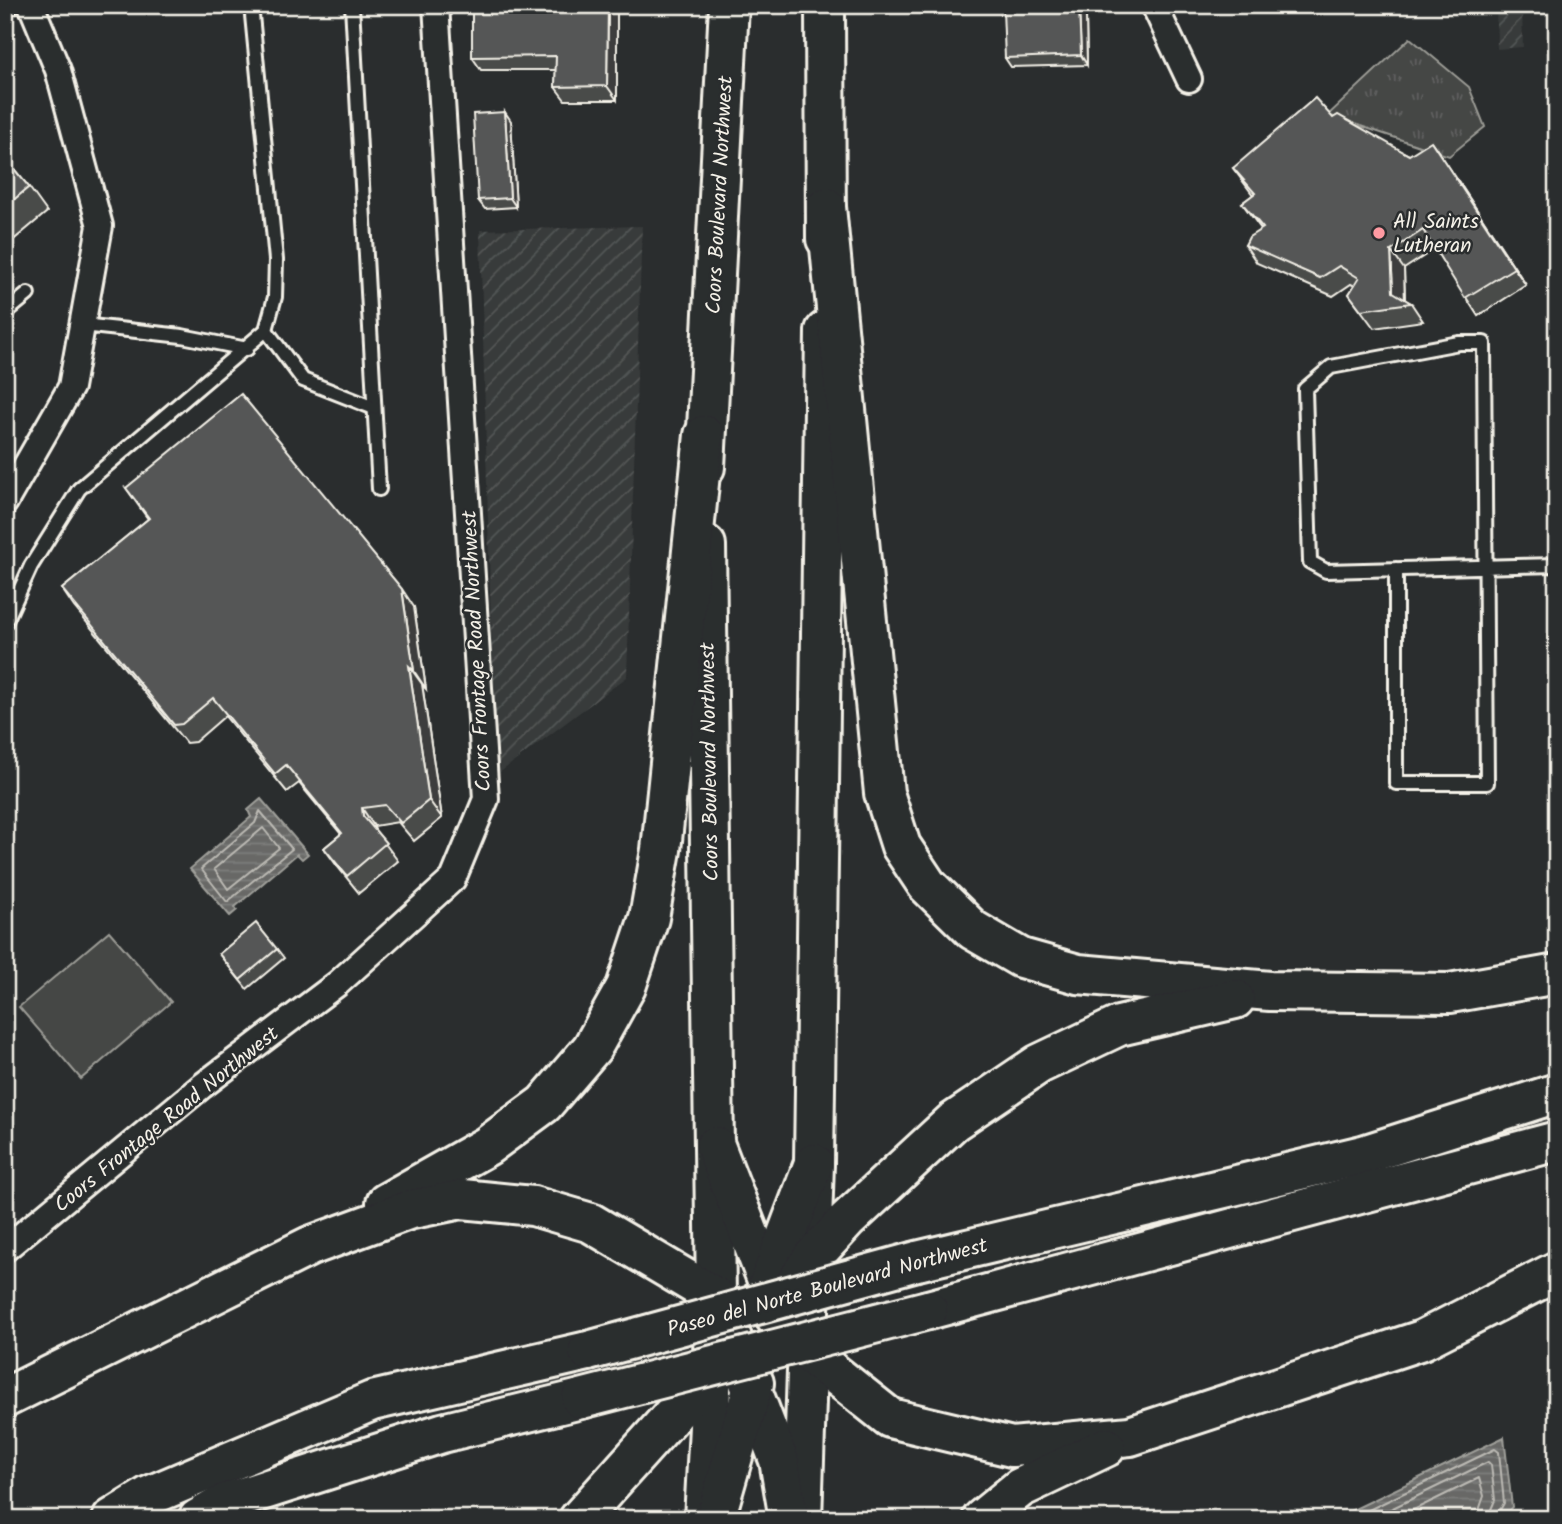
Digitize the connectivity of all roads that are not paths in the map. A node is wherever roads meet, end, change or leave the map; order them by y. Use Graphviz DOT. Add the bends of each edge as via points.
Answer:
graph roads {
  1 [pos="15,5"];
  2 [pos="31,5"];
  3 [pos="251,5"];
  4 [pos="352,5"];
  5 [pos="436,5"];
  6 [pos="729,5"];
  7 [pos="825,5"];
  8 [pos="1154,5"];
  9 [pos="5,10"];
  10 [pos="1189,79"];
  11 [pos="826,207"];
  12 [pos="28,293"];
  13 [pos="5,313"];
  14 [pos="82,325"];
  15 [pos="266,330"];
  16 [pos="247,349"];
  17 [pos="374,408"];
  18 [pos="704,435"];
  19 [pos="379,489"];
  20 [pos="5,502"];
  21 [pos="1557,565"];
  22 [pos="1488,567"];
  23 [pos="1396,569"];
  24 [pos="5,623"];
  25 [pos="1557,974"];
  26 [pos="1270,991"];
  27 [pos="1557,1093"];
  28 [pos="1557,1141"];
  29 [pos="715,1146"];
  30 [pos="814,1163"];
  31 [pos="310,1246"];
  32 [pos="5,1249"];
  33 [pos="811,1259"];
  34 [pos="1557,1271"];
  35 [pos="716,1297"];
  36 [pos="773,1297"];
  37 [pos="807,1352"];
  38 [pos="723,1359"];
  39 [pos="753,1387"];
  40 [pos="5,1398"];
  41 [pos="1129,1436"];
  42 [pos="112,1519"];
  43 [pos="198,1519"];
  44 [pos="579,1519"];
  45 [pos="704,1519"];
  46 [pos="715,1519"];
  47 [pos="789,1519"];
  48 [pos="802,1519"];
  49 [pos="982,1519"];
  1 -- 9 [label="lane"];
  2 -- 14 [label="street" via="58,70 100,226"];
  3 -- 15 [label="lane" via="276,260 275,298"];
  4 -- 17 [label="lane"];
  5 -- 32 [label="street, Coors Frontage Road Northwest" via="486,799 453,879 337,984 202,1086"];
  6 -- 18 [label="main road, Coors Boulevard Northwest"];
  7 -- 11 [label="main road"];
  8 -- 10 [label="street"];
  11 -- 26 [label="main road" via="884,793 901,846 927,885 973,930 1021,958 1078,974"];
  11 -- 30 [label="main road"];
  12 -- 13 [label="lane"];
  14 -- 16 [label="lane" via="182,336"];
  14 -- 20 [label="street" via="71,387"];
  15 -- 16 [label="lane"];
  15 -- 17 [label="lane" via="303,380"];
  16 -- 24 [label="lane" via="79,489 31,566"];
  17 -- 19 [label="lane"];
  18 -- 29 [label="main road, Coors Boulevard Northwest"];
  18 -- 31 [label="main road" via="662,850 649,918 626,988 592,1048 544,1104 487,1146"];
  21 -- 22 [label="lane"];
  22 -- 23 [label="lane"];
  22 -- 23 [label="lane" via="1488,783 1396,783"];
  22 -- 23 [label="lane" via="1484,343 1459,343 1331,367 1305,388 1310,562 1326,571"];
  25 -- 26 [label="main road" via="1450,993"];
  26 -- 33 [label="main road" via="1119,1026 1039,1063 953,1122"];
  27 -- 42 [label="main road, Paseo del Norte Boulevard Northwest, bridge" via="1363,1155 917,1261 588,1350 372,1401 149,1496"];
  28 -- 43 [label="main road, bridge" via="928,1310 442,1433 227,1502"];
  29 -- 35 [label="main road, Coors Boulevard Northwest"];
  29 -- 36 [label="main road"];
  30 -- 33 [label="main road"];
  30 -- 36 [label="main road"];
  31 -- 35 [label="main road" via="408,1210 462,1199 533,1206 591,1223"];
  31 -- 40 [label="main road"];
  33 -- 36 [label="main road"];
  33 -- 37 [label="main road"];
  34 -- 41 [label="main road" via="1422,1340"];
  35 -- 38 [label="main road, Coors Boulevard Northwest"];
  36 -- 37 [label="main road"];
  36 -- 38 [label="main road"];
  36 -- 39 [label="main road"];
  37 -- 41 [label="main road" via="890,1418 1012,1447"];
  37 -- 48 [label="main road"];
  38 -- 39 [label="main road, Coors Boulevard Northwest"];
  38 -- 44 [label="main road"];
  38 -- 45 [label="main road"];
  39 -- 46 [label="main road"];
  39 -- 47 [label="main road, Coors Boulevard Northwest" via="779,1460"];
  41 -- 49 [label="main road" via="1020,1488"];
}
